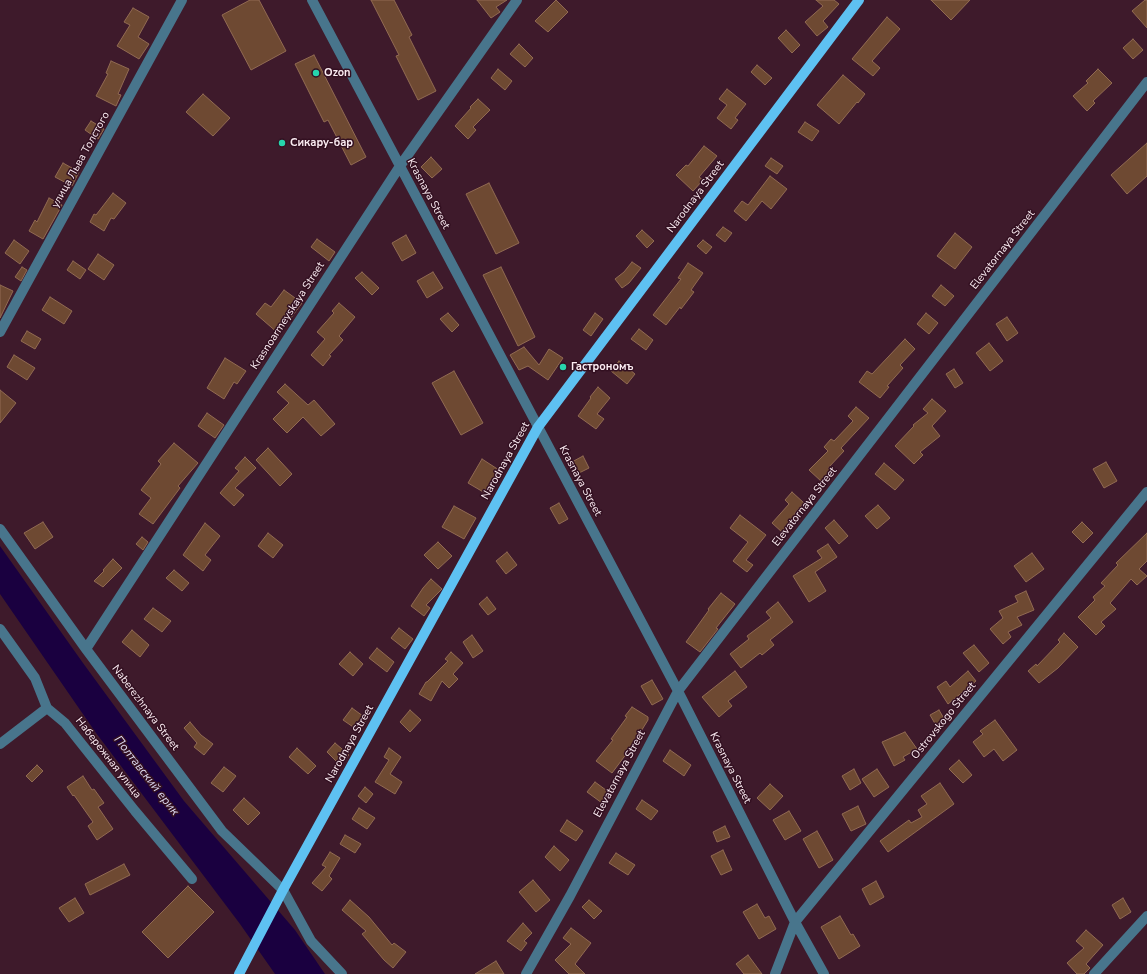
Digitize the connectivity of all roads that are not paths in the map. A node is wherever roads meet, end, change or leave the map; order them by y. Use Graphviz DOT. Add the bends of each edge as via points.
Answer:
graph roads {
  1 [pos="182,0"];
  2 [pos="312,0"];
  3 [pos="517,0"];
  4 [pos="859,0"];
  5 [pos="1147,82"];
  6 [pos="400,166"];
  7 [pos="0,332"];
  8 [pos="538,427"];
  9 [pos="1147,492"];
  10 [pos="0,529"];
  11 [pos="0,629"];
  12 [pos="86,649"];
  13 [pos="678,691"];
  14 [pos="46,708"];
  15 [pos="0,744"];
  16 [pos="192,880"];
  17 [pos="283,890"];
  18 [pos="1147,916"];
  19 [pos="795,922"];
  20 [pos="240,972"];
  21 [pos="342,974"];
  22 [pos="526,974"];
  23 [pos="775,974"];
  24 [pos="824,974"];
  25 [pos="1094,974"];
  1 -- 7 [label="street, улица Льва Толстого"];
  2 -- 6 [label="street, Krasnaya Street"];
  3 -- 6 [label="street, Krasnoarmeyskaya Street"];
  4 -- 8 [label="main road, Narodnaya Street"];
  5 -- 13 [label="street, Elevatornaya Street"];
  6 -- 8 [label="street, Krasnaya Street"];
  6 -- 12 [label="street, Krasnoarmeyskaya Street"];
  8 -- 13 [label="street, Krasnaya Street"];
  8 -- 17 [label="main road, Narodnaya Street"];
  9 -- 19 [label="street, Ostrovskogo Street"];
  10 -- 12 [label="street, Naberezhnaya Street"];
  11 -- 14 [label="street" via="35,678"];
  12 -- 17 [label="street, Naberezhnaya Street" via="222,831"];
  13 -- 19 [label="street, Krasnaya Street"];
  13 -- 22 [label="street, Elevatornaya Street"];
  14 -- 15 [label="street"];
  14 -- 16 [label="street, Набережная улица" via="65,723"];
  17 -- 20 [label="main road, Narodnaya Street"];
  17 -- 21 [label="street" via="311,941"];
  18 -- 25 [label="street"];
  19 -- 23 [label="street, Ostrovskogo Street"];
  19 -- 24 [label="street, Krasnaya Street"];
}
